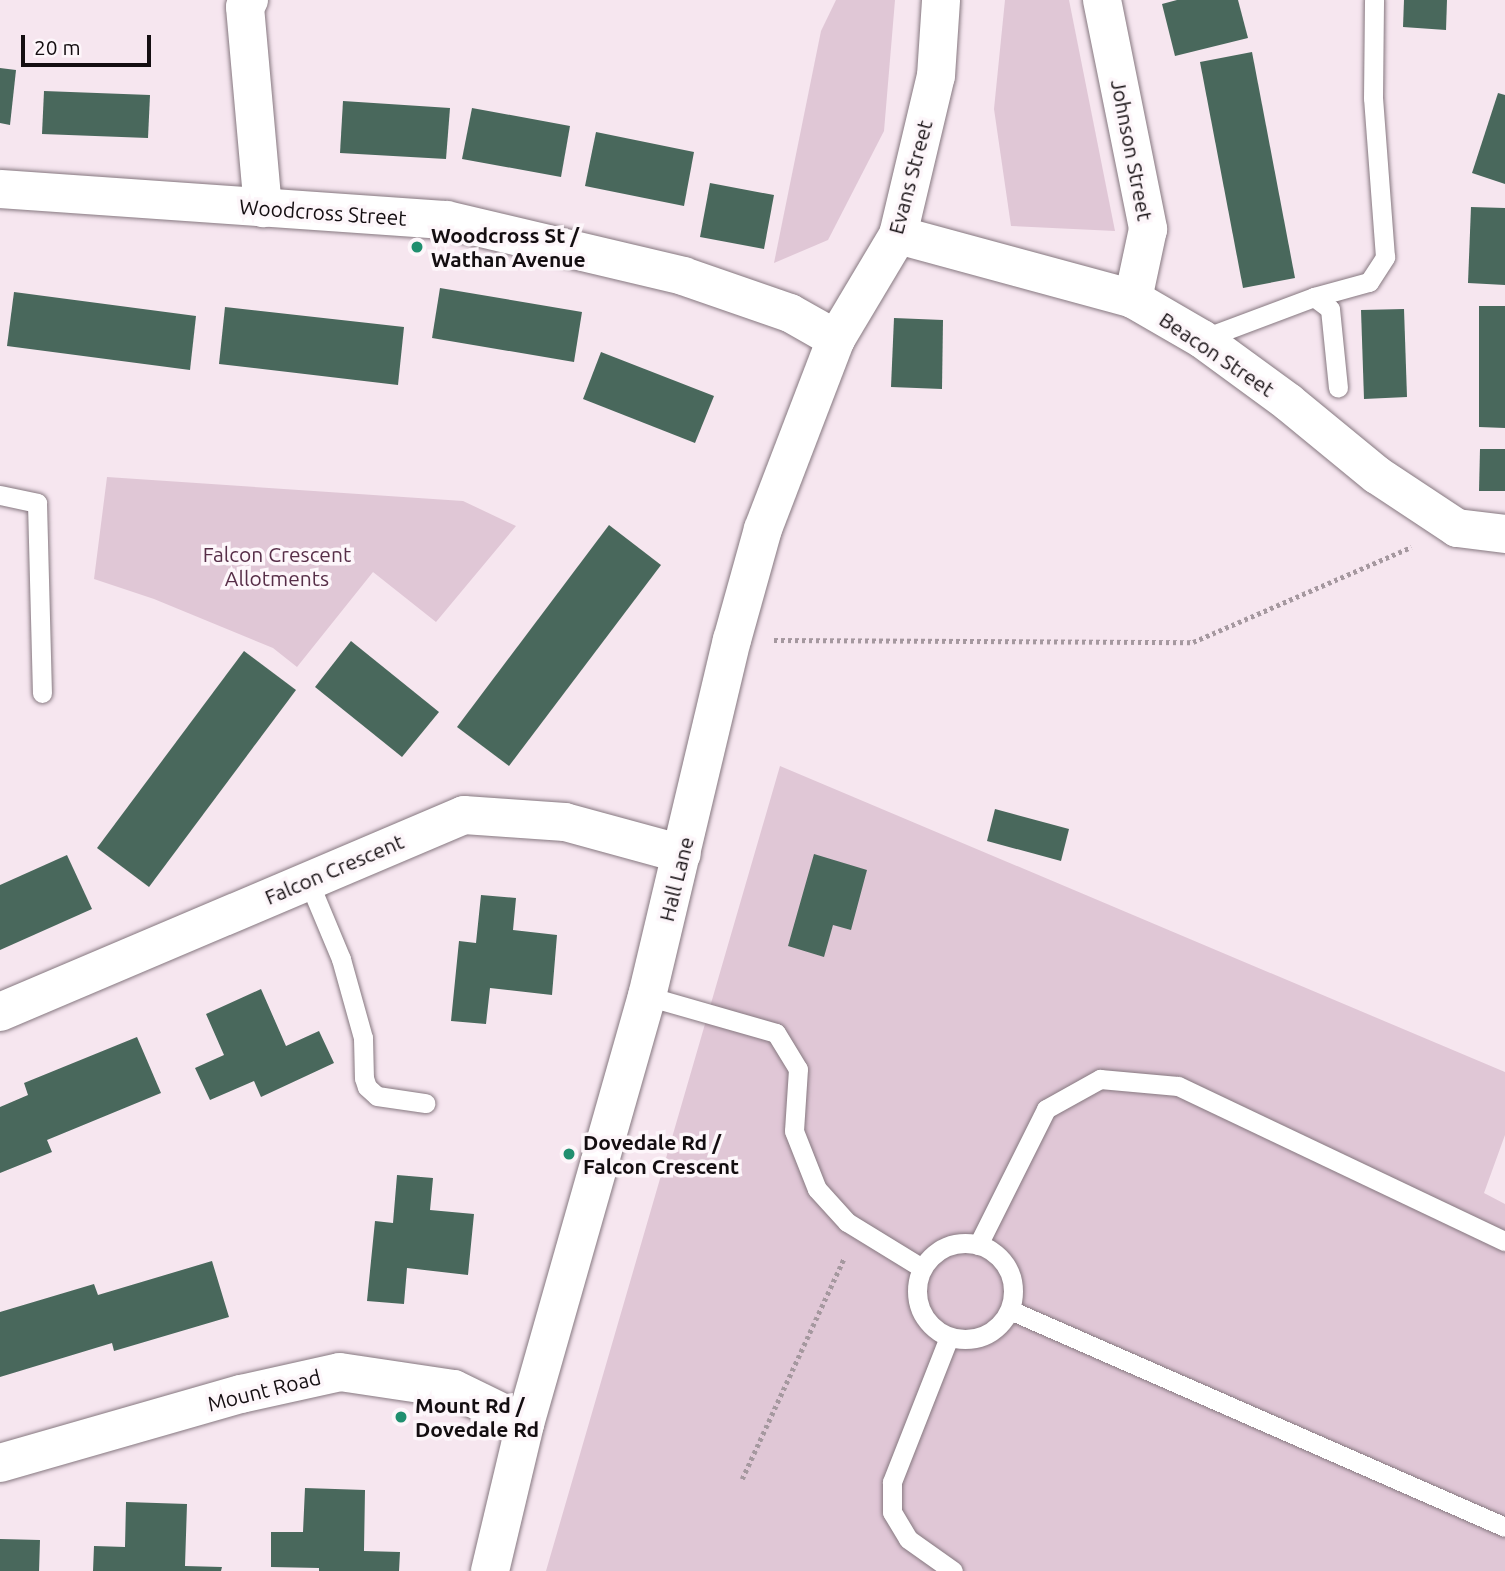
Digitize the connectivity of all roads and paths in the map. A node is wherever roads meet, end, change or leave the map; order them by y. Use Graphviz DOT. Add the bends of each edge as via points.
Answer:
graph roads {
  1 [pos="249,0"];
  2 [pos="941,0"];
  3 [pos="1102,0"];
  4 [pos="1374,0"];
  5 [pos="0,189"];
  6 [pos="263,208"];
  7 [pos="898,235"];
  8 [pos="1314,298"];
  9 [pos="1133,299"];
  10 [pos="836,339"];
  11 [pos="1202,340"];
  12 [pos="1338,388"];
  13 [pos="0,495"];
  14 [pos="1457,527"];
  15 [pos="1505,534"];
  16 [pos="732,640"];
  17 [pos="42,693"];
  18 [pos="682,854"];
  19 [pos="308,880"];
  20 [pos="647,996"];
  21 [pos="0,1012"];
  22 [pos="425,1102"];
  23 [pos="858,1229"];
  24 [pos="1505,1241"];
  25 [pos="978,1245"];
  26 [pos="922,1268"];
  27 [pos="1010,1310"];
  28 [pos="949,1337"];
  29 [pos="525,1424"];
  30 [pos="0,1463"];
  31 [pos="742,1479"];
  32 [pos="1505,1527"];
  33 [pos="490,1571"];
  34 [pos="953,1571"];
  1 -- 6 [label="street"];
  2 -- 7 [label="street, Evans Street" via="936,76"];
  3 -- 9 [label="street, Johnson Street" via="1148,229"];
  4 -- 8 [label="lane" via="1373,98 1385,257 1369,282"];
  5 -- 6 [label="street, Woodcross Street"];
  6 -- 10 [label="street, Woodcross Street" via="447,220 683,276 790,313"];
  7 -- 9 [label="street, Beacon Street"];
  7 -- 10 [label="street, Evans Street"];
  8 -- 11 [label="lane"];
  8 -- 12 [label="lane" via="1330,309"];
  9 -- 11 [label="street, Beacon Street"];
  10 -- 16 [label="street, Hall Lane" via="764,529"];
  11 -- 14 [label="street, Beacon Street" via="1377,475"];
  13 -- 17 [label="lane" via="37,503"];
  14 -- 15 [label="street, Beacon Street"];
  14 -- 16 [label="path" via="1193,642"];
  16 -- 18 [label="street, Hall Lane"];
  18 -- 19 [label="street, Falcon Crescent" via="565,822 464,815"];
  18 -- 20 [label="street, Hall Lane"];
  19 -- 21 [label="street, Falcon Crescent"];
  19 -- 22 [label="lane" via="341,959 363,1038 368,1087 377,1096"];
  20 -- 23 [label="lane" via="776,1033 798,1069 794,1131 817,1189"];
  20 -- 29 [label="street, Hall Lane"];
  23 -- 26 [label="lane"];
  23 -- 31 [label="path"];
  24 -- 25 [label="lane" via="1178,1086 1100,1079 1046,1109"];
  25 -- 26 [label="lane" via="947,1246"];
  25 -- 27 [label="lane" via="993,1252 1008,1270 1013,1294"];
  26 -- 28 [label="lane" via="917,1301 934,1329"];
  27 -- 28 [label="lane" via="991,1332 963,1340"];
  27 -- 32 [label="lane"];
  28 -- 34 [label="lane" via="892,1482 892,1512 908,1539"];
  29 -- 30 [label="street, Mount Road" via="454,1389 340,1372 241,1394"];
  29 -- 33 [label="street, Hall Lane"];
}
